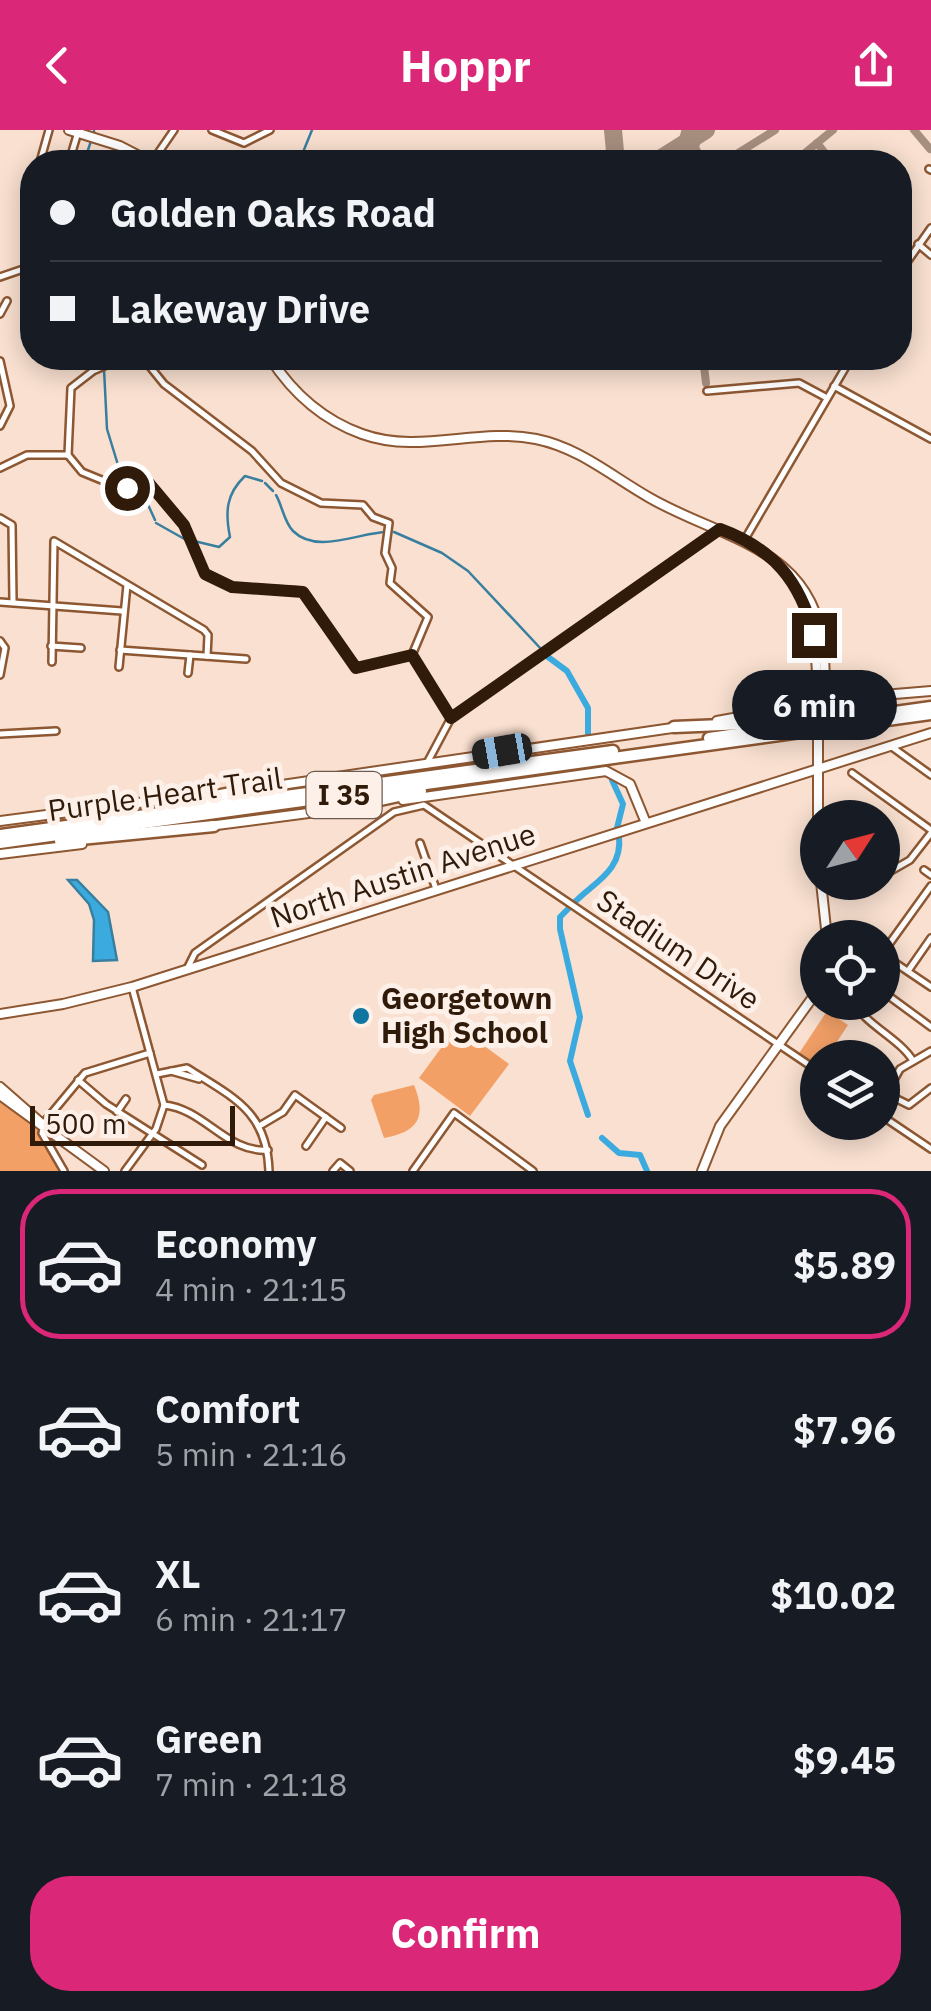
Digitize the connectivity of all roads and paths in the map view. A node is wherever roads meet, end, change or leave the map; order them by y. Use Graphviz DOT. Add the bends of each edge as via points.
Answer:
graph roads {
  1 [pos="212,130"];
  2 [pos="270,130"];
  3 [pos="73,131"];
  4 [pos="128,150"];
  5 [pos="931,228"];
  6 [pos="918,244"];
  7 [pos="912,253"];
  8 [pos="931,255"];
  9 [pos="6,301"];
  10 [pos="0,314"];
  11 [pos="0,361"];
  12 [pos="93,370"];
  13 [pos="153,370"];
  14 [pos="280,370"];
  15 [pos="843,370"];
  16 [pos="834,386"];
  17 [pos="706,391"];
  18 [pos="827,398"];
  19 [pos="0,426"];
  20 [pos="931,439"];
  21 [pos="68,455"];
  22 [pos="0,468"];
  23 [pos="0,518"];
  24 [pos="720,529"];
  25 [pos="745,539"];
  26 [pos="0,565"];
  27 [pos="13,566"];
  28 [pos="127,586"];
  29 [pos="802,592"];
  30 [pos="0,602"];
  31 [pos="13,603"];
  32 [pos="50,605"];
  33 [pos="122,610"];
  34 [pos="0,641"];
  35 [pos="51,646"];
  36 [pos="81,648"];
  37 [pos="120,650"];
  38 [pos="190,655"];
  39 [pos="412,655"];
  40 [pos="206,656"];
  41 [pos="246,659"];
  42 [pos="52,662"];
  43 [pos="119,667"];
  44 [pos="188,672"];
  45 [pos="0,675"];
  46 [pos="931,690"];
  47 [pos="823,691"];
  48 [pos="835,699"];
  49 [pos="819,706"];
  50 [pos="931,713"];
  51 [pos="451,718"];
  52 [pos="834,720"];
  53 [pos="674,728"];
  54 [pos="56,731"];
  55 [pos="0,734"];
  56 [pos="931,734"];
  57 [pos="890,746"];
  58 [pos="426,765"];
  59 [pos="536,769"];
  60 [pos="818,770"];
  61 [pos="852,773"];
  62 [pos="800,774"];
  63 [pos="931,775"];
  64 [pos="236,792"];
  65 [pos="817,792"];
  66 [pos="817,800"];
  67 [pos="334,810"];
  68 [pos="0,821"];
  69 [pos="646,823"];
  70 [pos="76,824"];
  71 [pos="214,826"];
  72 [pos="931,832"];
  73 [pos="0,835"];
  74 [pos="14,841"];
  75 [pos="420,842"];
  76 [pos="0,843"];
  77 [pos="0,854"];
  78 [pos="514,865"];
  79 [pos="900,866"];
  80 [pos="924,870"];
  81 [pos="931,875"];
  82 [pos="931,886"];
  83 [pos="436,889"];
  84 [pos="900,929"];
  85 [pos="931,938"];
  86 [pos="900,966"];
  87 [pos="188,969"];
  88 [pos="908,971"];
  89 [pos="132,987"];
  90 [pos="931,987"];
  91 [pos="900,1005"];
  92 [pos="0,1014"];
  93 [pos="800,1016"];
  94 [pos="868,1020"];
  95 [pos="931,1027"];
  96 [pos="779,1046"];
  97 [pos="931,1052"];
  98 [pos="150,1053"];
  99 [pos="800,1059"];
  100 [pos="912,1062"];
  101 [pos="156,1074"];
  102 [pos="78,1080"];
  103 [pos="0,1088"];
  104 [pos="931,1088"];
  105 [pos="0,1095"];
  106 [pos="126,1099"];
  107 [pos="164,1106"];
  108 [pos="117,1112"];
  109 [pos="326,1117"];
  110 [pos="262,1125"];
  111 [pos="42,1127"];
  112 [pos="341,1128"];
  113 [pos="900,1128"];
  114 [pos="152,1135"];
  115 [pos="931,1136"];
  116 [pos="306,1146"];
  117 [pos="928,1147"];
  118 [pos="268,1150"];
  119 [pos="202,1166"];
  120 [pos="64,1171"];
  121 [pos="104,1171"];
  122 [pos="127,1171"];
  123 [pos="269,1171"];
  124 [pos="332,1171"];
  125 [pos="350,1171"];
  126 [pos="414,1171"];
  127 [pos="533,1171"];
  128 [pos="702,1171"];
  1 -- 2 [label="street" via="242,143"];
  3 -- 4 [label="main road"];
  5 -- 6 [label="street"];
  6 -- 7 [label="street"];
  6 -- 8 [label="street"];
  9 -- 10 [label="street"];
  11 -- 19 [label="street" via="10,406"];
  12 -- 21 [label="street" via="71,388"];
  13 -- 39 [label="street" via="284,485 321,502 363,504 390,532 384,553 391,585 428,618"];
  14 -- 24 [label="main road" via="304,400 362,434 413,444 507,435 546,441"];
  15 -- 16 [label="street"];
  16 -- 18 [label="street"];
  16 -- 20 [label="street"];
  17 -- 18 [label="street" via="799,383"];
  18 -- 25 [label="street"];
  21 -- 22 [label="street" via="26,454"];
  21 -- 39 [label="street" via="82,472 119,487 148,482 184,525 205,574 232,587 303,592 356,668"];
  23 -- 27 [label="street" via="11,522"];
  24 -- 25 [label="main road"];
  24 -- 51 [label="street"];
  25 -- 29 [label="main road" via="779,563"];
  26 -- 27 [label="street"];
  27 -- 31 [label="street"];
  28 -- 32 [label="street" via="50,542"];
  28 -- 33 [label="street"];
  28 -- 40 [label="street" via="206,633"];
  29 -- 47 [label="main road" via="821,633"];
  29 -- 49 [label="main road" via="814,635"];
  30 -- 31 [label="street"];
  31 -- 32 [label="street"];
  32 -- 33 [label="street"];
  32 -- 35 [label="street"];
  33 -- 37 [label="street"];
  34 -- 45 [label="street"];
  35 -- 36 [label="street"];
  35 -- 42 [label="street"];
  37 -- 38 [label="street"];
  37 -- 43 [label="street"];
  38 -- 40 [label="street"];
  38 -- 44 [label="street"];
  39 -- 51 [label="street"];
  40 -- 41 [label="street"];
  46 -- 48 [label="main road"];
  47 -- 48 [label="main road"];
  47 -- 49 [label="main road"];
  48 -- 49 [label="main road"];
  49 -- 53 [label="main road"];
  49 -- 60 [label="main road, bridge"];
  50 -- 52 [label="highway, Purple Heart Trail / I 35"];
  50 -- 59 [label="highway, Purple Heart Trail / I 35"];
  51 -- 58 [label="street"];
  52 -- 53 [label="highway"];
  52 -- 70 [label="highway, Purple Heart Trail / I 35"];
  53 -- 58 [label="main road"];
  54 -- 55 [label="street"];
  56 -- 57 [label="main road, North Austin Avenue"];
  57 -- 60 [label="main road, North Austin Avenue"];
  57 -- 63 [label="street"];
  58 -- 64 [label="main road"];
  59 -- 67 [label="highway"];
  59 -- 74 [label="highway, Purple Heart Trail / I 35"];
  60 -- 62 [label="main road, North Austin Avenue"];
  60 -- 65 [label="main road"];
  61 -- 72 [label="street"];
  62 -- 65 [label="main road"];
  62 -- 69 [label="main road, North Austin Avenue"];
  64 -- 68 [label="main road"];
  64 -- 70 [label="highway"];
  65 -- 66 [label="main road"];
  67 -- 69 [label="main road" via="595,771 630,784"];
  67 -- 71 [label="main road"];
  69 -- 78 [label="main road, North Austin Avenue"];
  70 -- 73 [label="highway, Purple Heart Trail / I 35"];
  71 -- 74 [label="highway"];
  71 -- 77 [label="main road"];
  72 -- 79 [label="street"];
  74 -- 76 [label="highway, Purple Heart Trail / I 35"];
  75 -- 83 [label="street"];
  78 -- 83 [label="main road, North Austin Avenue"];
  78 -- 87 [label="street, Stadium Drive" via="430,808 407,806 195,953"];
  78 -- 96 [label="street, Stadium Drive"];
  80 -- 81 [label="street"];
  82 -- 84 [label="street"];
  83 -- 87 [label="main road, North Austin Avenue"];
  85 -- 88 [label="street"];
  86 -- 88 [label="street"];
  87 -- 89 [label="main road, North Austin Avenue"];
  88 -- 90 [label="street"];
  89 -- 92 [label="main road, North Austin Avenue"];
  89 -- 98 [label="street"];
  91 -- 95 [label="street"];
  93 -- 96 [label="main road"];
  94 -- 100 [label="street" via="901,1042"];
  96 -- 99 [label="street, Stadium Drive"];
  96 -- 128 [label="main road" via="720,1126"];
  97 -- 100 [label="street"];
  98 -- 101 [label="street"];
  98 -- 102 [label="street"];
  100 -- 104 [label="street" via="890,1092 914,1104"];
  101 -- 107 [label="street"];
  101 -- 110 [label="street" via="185,1067"];
  102 -- 108 [label="street"];
  102 -- 111 [label="street"];
  103 -- 111 [label="main road"];
  105 -- 111 [label="main road"];
  106 -- 108 [label="street"];
  107 -- 114 [label="street"];
  107 -- 118 [label="street" via="184,1109 245,1150"];
  108 -- 114 [label="street"];
  109 -- 110 [label="street" via="295,1095"];
  109 -- 112 [label="street"];
  109 -- 116 [label="street"];
  110 -- 118 [label="street"];
  111 -- 120 [label="street"];
  111 -- 121 [label="main road"];
  113 -- 117 [label="street"];
  114 -- 119 [label="street"];
  114 -- 122 [label="street"];
  115 -- 117 [label="street"];
  118 -- 123 [label="street"];
  124 -- 125 [label="street" via="340,1164"];
  126 -- 127 [label="street" via="454,1113"];
}
